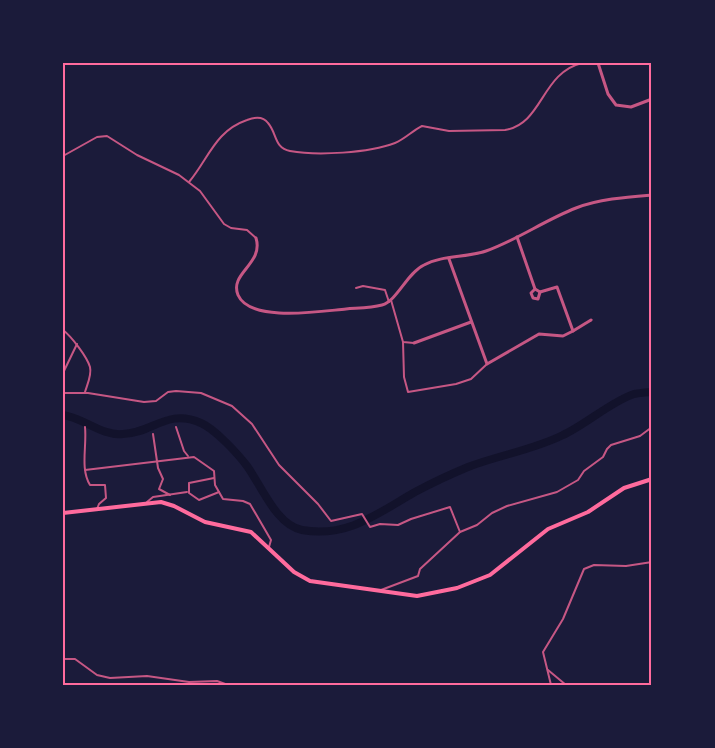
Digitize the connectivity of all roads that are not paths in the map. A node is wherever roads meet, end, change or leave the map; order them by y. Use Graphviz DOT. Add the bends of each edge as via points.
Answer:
graph roads {
  1 [pos="582,63"];
  2 [pos="598,63"];
  3 [pos="576,64"];
  4 [pos="652,99"];
  5 [pos="63,156"];
  6 [pos="189,182"];
  7 [pos="652,195"];
  8 [pos="517,237"];
  9 [pos="256,238"];
  10 [pos="448,258"];
  11 [pos="356,288"];
  12 [pos="535,289"];
  13 [pos="540,292"];
  14 [pos="390,301"];
  15 [pos="591,320"];
  16 [pos="471,322"];
  17 [pos="63,330"];
  18 [pos="573,331"];
  19 [pos="403,342"];
  20 [pos="414,343"];
  21 [pos="77,344"];
  22 [pos="487,364"];
  23 [pos="63,373"];
  24 [pos="85,392"];
  25 [pos="63,393"];
  26 [pos="85,427"];
  27 [pos="176,427"];
  28 [pos="652,427"];
  29 [pos="153,434"];
  30 [pos="188,456"];
  31 [pos="157,460"];
  32 [pos="85,470"];
  33 [pos="214,478"];
  34 [pos="652,479"];
  35 [pos="189,492"];
  36 [pos="219,492"];
  37 [pos="170,495"];
  38 [pos="147,502"];
  39 [pos="98,509"];
  40 [pos="63,513"];
  41 [pos="460,532"];
  42 [pos="269,547"];
  43 [pos="652,562"];
  44 [pos="378,592"];
  45 [pos="63,659"];
  46 [pos="547,669"];
  47 [pos="228,685"];
  48 [pos="551,685"];
  49 [pos="566,685"];
  1 -- 3 [label="street"];
  2 -- 4 [label="street" via="608,94 616,105 631,107"];
  3 -- 6 [label="street" via="558,75 539,105 510,129 449,131 422,126 397,142 378,148 299,152 282,148 262,118 245,120 222,134"];
  5 -- 6 [label="street" via="97,137 107,136"];
  6 -- 9 [label="street" via="224,224 248,230"];
  7 -- 8 [label="street" via="585,205"];
  8 -- 10 [label="street" via="480,253"];
  8 -- 12 [label="street"];
  9 -- 14 [label="street" via="256,256 237,286 240,298 251,308 299,313 381,306"];
  10 -- 14 [label="street" via="417,269"];
  10 -- 16 [label="street"];
  11 -- 14 [label="street" via="385,290"];
  12 -- 13 [label="street"];
  12 -- 13 [label="street" via="531,297 538,299"];
  13 -- 18 [label="street" via="557,287"];
  14 -- 19 [label="street"];
  15 -- 18 [label="street"];
  16 -- 20 [label="street"];
  16 -- 22 [label="street"];
  17 -- 21 [label="street"];
  18 -- 22 [label="street" via="563,336 539,334"];
  19 -- 20 [label="street"];
  19 -- 22 [label="street" via="408,392 471,380"];
  21 -- 23 [label="street"];
  21 -- 24 [label="street" via="90,367"];
  24 -- 25 [label="street"];
  24 -- 41 [label="street" via="144,402 156,401 171,391 201,393 231,406 252,424 279,465 331,521 363,515 370,527 398,525 450,507"];
  26 -- 32 [label="street"];
  27 -- 30 [label="street"];
  28 -- 41 [label="street" via="640,436 612,444 578,480 557,492 507,506"];
  29 -- 31 [label="street"];
  30 -- 31 [label="street"];
  30 -- 33 [label="street" via="212,468"];
  31 -- 32 [label="street"];
  31 -- 37 [label="street" via="162,479 159,489"];
  32 -- 39 [label="street" via="89,484 105,485 106,498"];
  33 -- 35 [label="street" via="189,483"];
  33 -- 36 [label="street"];
  34 -- 44 [label="main road" via="624,488 588,512 548,529 497,571 474,582 427,595"];
  35 -- 36 [label="street" via="200,500"];
  35 -- 37 [label="street"];
  36 -- 42 [label="street" via="225,500 250,504 270,538"];
  37 -- 38 [label="street" via="153,497"];
  38 -- 39 [label="main road"];
  38 -- 42 [label="main road" via="167,503 200,520 251,532"];
  39 -- 40 [label="main road"];
  41 -- 44 [label="street" via="420,569 418,576"];
  42 -- 44 [label="main road" via="294,572 310,581"];
  43 -- 46 [label="street" via="584,568 563,620 544,648 542,656"];
  45 -- 47 [label="street" via="75,659 98,675 110,678 147,676"];
  46 -- 48 [label="street"];
  46 -- 49 [label="street"];
}
